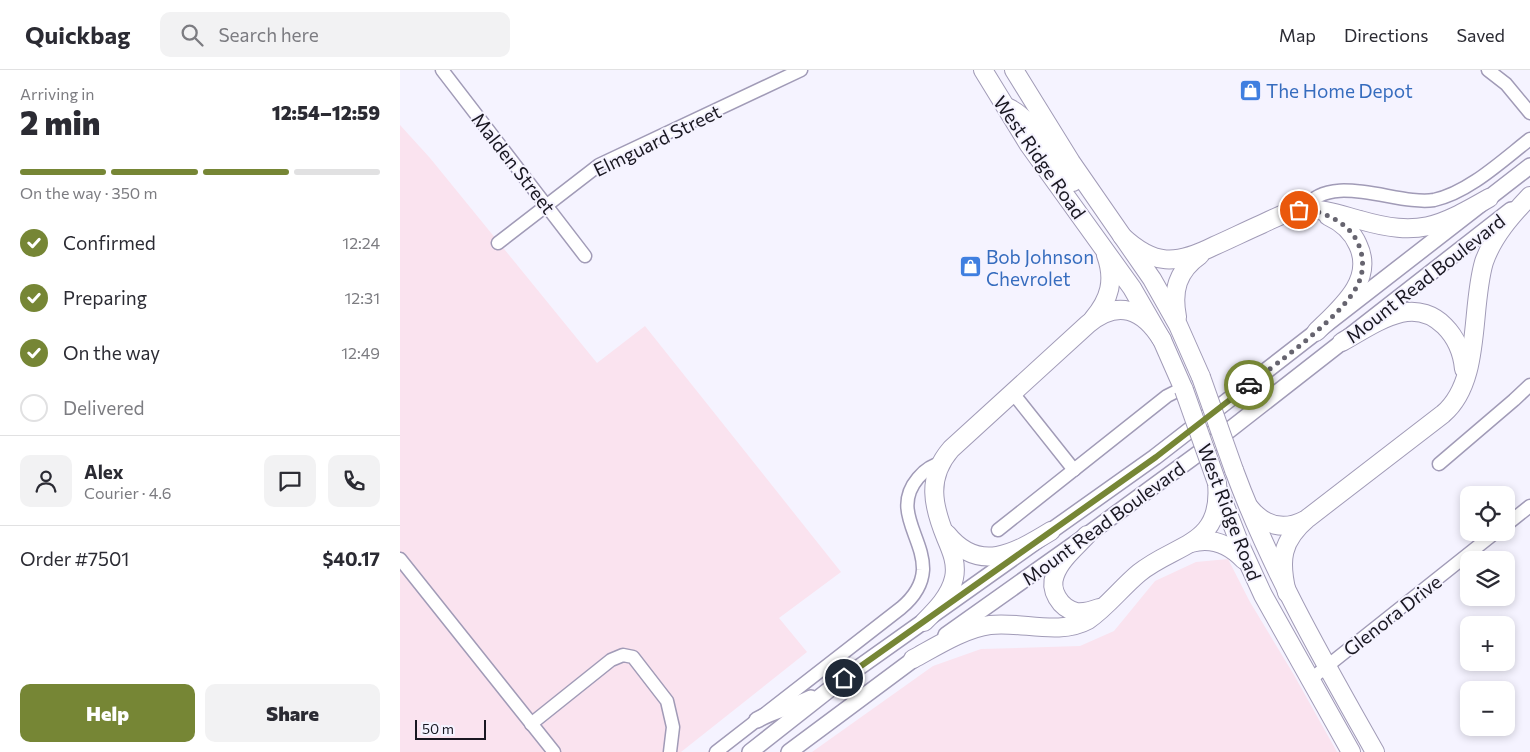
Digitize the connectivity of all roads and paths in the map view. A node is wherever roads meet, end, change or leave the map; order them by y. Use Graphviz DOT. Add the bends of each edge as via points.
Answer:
graph roads {
  1 [pos="801,70"];
  2 [pos="982,70"];
  3 [pos="1014,70"];
  4 [pos="1488,70"];
  5 [pos="448,72"];
  6 [pos="1003,106"];
  7 [pos="1530,113"];
  8 [pos="1530,139"];
  9 [pos="1530,166"];
  10 [pos="1530,196"];
  11 [pos="1489,198"];
  12 [pos="546,205"];
  13 [pos="1304,209"];
  14 [pos="1108,215"];
  15 [pos="1122,236"];
  16 [pos="1100,241"];
  17 [pos="498,243"];
  18 [pos="1208,250"];
  19 [pos="585,256"];
  20 [pos="1088,324"];
  21 [pos="1316,332"];
  22 [pos="1162,340"];
  23 [pos="1186,341"];
  24 [pos="1342,342"];
  25 [pos="1530,384"];
  26 [pos="1462,388"];
  27 [pos="1183,389"];
  28 [pos="1012,392"];
  29 [pos="940,464"];
  30 [pos="1439,464"];
  31 [pos="1074,470"];
  32 [pos="1217,484"];
  33 [pos="1246,504"];
  34 [pos="1530,506"];
  35 [pos="1308,518"];
  36 [pos="1515,518"];
  37 [pos="939,521"];
  38 [pos="998,530"];
  39 [pos="1051,531"];
  40 [pos="1087,535"];
  41 [pos="1485,541"];
  42 [pos="1191,543"];
  43 [pos="400,559"];
  44 [pos="1252,571"];
  45 [pos="1287,593"];
  46 [pos="1108,602"];
  47 [pos="924,622"];
  48 [pos="913,659"];
  49 [pos="1327,666"];
  50 [pos="844,678"];
  51 [pos="1310,679"];
  52 [pos="757,720"];
  53 [pos="531,724"];
  54 [pos="554,752"];
  55 [pos="670,752"];
  56 [pos="716,752"];
  57 [pos="750,752"];
  58 [pos="789,752"];
  59 [pos="1351,752"];
  60 [pos="1375,752"];
  1 -- 12 [label="street, Elmguard Street" via="599,165"];
  2 -- 6 [label="highway, West Ridge Road"];
  3 -- 14 [label="highway, West Ridge Road"];
  4 -- 7 [label="street" via="1506,84"];
  5 -- 12 [label="street, Malden Street"];
  6 -- 14 [label="highway" via="1018,112 1028,122 1077,188"];
  6 -- 16 [label="highway, West Ridge Road"];
  8 -- 13 [label="street" via="1478,179 1441,198 1409,199 1361,191 1340,192 1317,197"];
  9 -- 11 [label="main road, Mount Read Boulevard"];
  10 -- 24 [label="main road, Mount Read Boulevard"];
  10 -- 26 [label="highway" via="1500,231 1486,256 1469,367"];
  11 -- 13 [label="highway" via="1440,223 1417,229 1392,228 1326,211"];
  11 -- 21 [label="main road, Mount Read Boulevard"];
  12 -- 17 [label="street, Elmguard Street"];
  12 -- 19 [label="street, Malden Street"];
  13 -- 18 [label="highway" via="1279,216"];
  13 -- 21 [label="highway" via="1326,215 1345,227 1356,239 1362,259 1362,275 1355,288"];
  14 -- 15 [label="highway, West Ridge Road"];
  15 -- 18 [label="highway" via="1142,252 1160,260 1184,259"];
  15 -- 23 [label="highway, West Ridge Road" via="1152,278"];
  16 -- 20 [label="highway" via="1109,263 1110,286 1104,304"];
  16 -- 22 [label="highway, West Ridge Road"];
  18 -- 23 [label="highway" via="1186,266 1176,285 1176,309"];
  20 -- 22 [label="highway" via="1106,312 1129,311 1146,321"];
  20 -- 28 [label="highway"];
  21 -- 39 [label="main road, Mount Read Boulevard" via="1156,457"];
  22 -- 27 [label="highway, West Ridge Road"];
  23 -- 33 [label="highway, West Ridge Road, bridge"];
  24 -- 26 [label="highway" via="1398,314 1412,312 1428,316 1446,327 1456,340 1463,360"];
  24 -- 40 [label="main road, Mount Read Boulevard"];
  25 -- 30 [label="street"];
  26 -- 35 [label="highway" via="1457,400 1447,410"];
  27 -- 31 [label="street" via="1167,396"];
  27 -- 32 [label="highway, West Ridge Road, bridge"];
  28 -- 29 [label="highway" via="954,444"];
  28 -- 31 [label="street"];
  29 -- 37 [label="highway" via="934,495"];
  29 -- 52 [label="street" via="922,474 909,496 909,521 923,564 916,592 901,608"];
  31 -- 38 [label="street"];
  32 -- 42 [label="highway" via="1214,516 1204,533"];
  32 -- 44 [label="highway, West Ridge Road"];
  33 -- 35 [label="highway" via="1261,519 1275,526 1288,526"];
  33 -- 45 [label="highway, West Ridge Road"];
  34 -- 36 [label="street"];
  35 -- 45 [label="highway" via="1292,534 1284,550 1282,566"];
  37 -- 39 [label="highway" via="963,549 986,558 1014,551"];
  37 -- 47 [label="highway" via="954,557 954,577 946,596"];
  39 -- 47 [label="main road, Mount Read Boulevard"];
  40 -- 46 [label="highway" via="1058,569 1054,580 1055,592 1061,603 1077,612 1092,611"];
  40 -- 48 [label="main road, Mount Read Boulevard"];
  41 -- 49 [label="street, Glenora Drive"];
  42 -- 44 [label="highway" via="1207,540 1223,544 1243,558"];
  42 -- 46 [label="highway" via="1146,568"];
  43 -- 53 [label="street"];
  44 -- 51 [label="highway, West Ridge Road"];
  45 -- 49 [label="highway, West Ridge Road"];
  46 -- 48 [label="highway" via="1081,624 1059,627 981,626"];
  47 -- 50 [label="main road, Mount Read Boulevard"];
  48 -- 58 [label="main road, Mount Read Boulevard"];
  49 -- 51 [label="street, Glenora Drive"];
  49 -- 60 [label="highway, West Ridge Road"];
  50 -- 52 [label="main road" via="801,703"];
  50 -- 57 [label="main road, Mount Read Boulevard"];
  51 -- 59 [label="highway, West Ridge Road"];
  52 -- 56 [label="street"];
  53 -- 54 [label="street"];
  53 -- 55 [label="street" via="611,660 623,655 633,657 667,701 673,727"];
}
